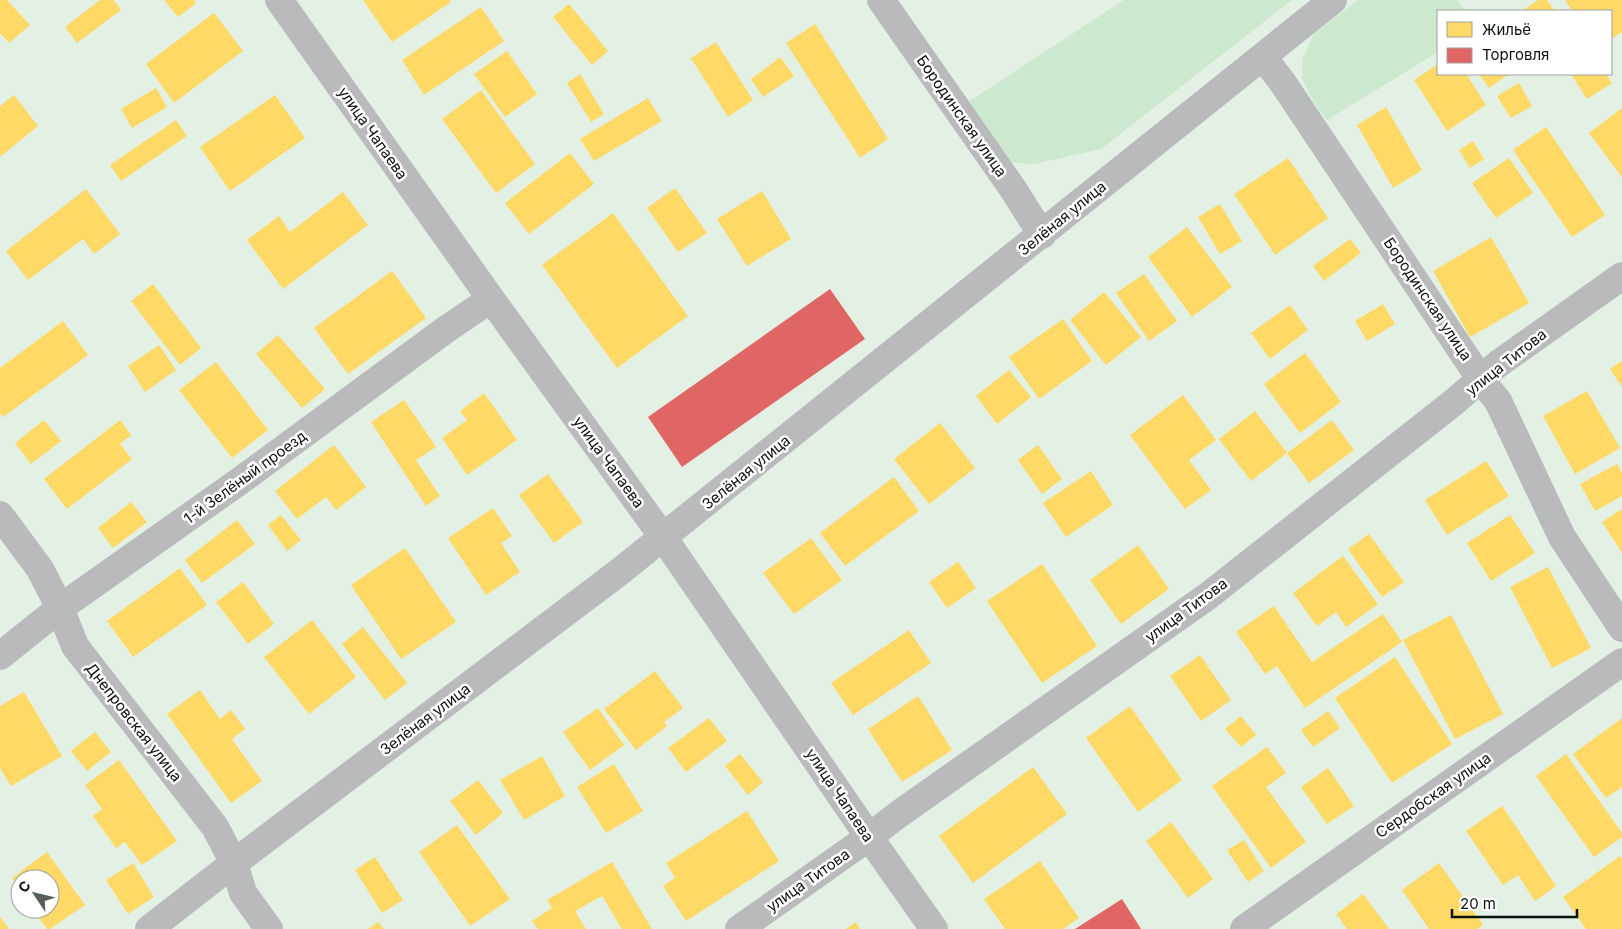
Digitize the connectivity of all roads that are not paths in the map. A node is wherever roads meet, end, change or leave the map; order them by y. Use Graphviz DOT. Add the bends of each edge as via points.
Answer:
graph roads {
  1 [pos="279,0"];
  2 [pos="881,0"];
  3 [pos="1333,0"];
  4 [pos="1263,57"];
  5 [pos="1042,235"];
  6 [pos="1622,276"];
  7 [pos="491,299"];
  8 [pos="1481,380"];
  9 [pos="0,515"];
  10 [pos="663,537"];
  11 [pos="60,608"];
  12 [pos="1622,628"];
  13 [pos="0,656"];
  14 [pos="1622,662"];
  15 [pos="869,837"];
  16 [pos="234,863"];
  17 [pos="149,929"];
  18 [pos="269,929"];
  19 [pos="739,929"];
  20 [pos="934,929"];
  21 [pos="1244,929"];
  1 -- 7 [label="street, улица Чапаева"];
  2 -- 5 [label="street, Бородинская улица"];
  3 -- 4 [label="street, Зелёная улица"];
  4 -- 5 [label="street, Зелёная улица"];
  4 -- 8 [label="street, Бородинская улица" via="1289,91"];
  5 -- 10 [label="street, Зелёная улица"];
  6 -- 8 [label="street, улица Титова" via="1498,364"];
  7 -- 10 [label="street, улица Чапаева"];
  7 -- 11 [label="street, 1-й Зелёный проезд"];
  8 -- 12 [label="street, Бородинская улица" via="1498,401 1562,537"];
  8 -- 15 [label="street, улица Титова" via="1208,596"];
  9 -- 11 [label="street, Днепровская улица" via="40,569"];
  10 -- 15 [label="street, улица Чапаева"];
  10 -- 16 [label="street, Зелёная улица"];
  11 -- 13 [label="street, 1-й Зелёный проезд"];
  11 -- 16 [label="street, Днепровская улица" via="75,646 215,827"];
  14 -- 21 [label="street, Сердобская улица"];
  15 -- 19 [label="street, улица Титова"];
  15 -- 20 [label="street, улица Чапаева"];
  16 -- 17 [label="street, Зелёная улица"];
  16 -- 18 [label="street, Днепровская улица" via="243,893"];
}
